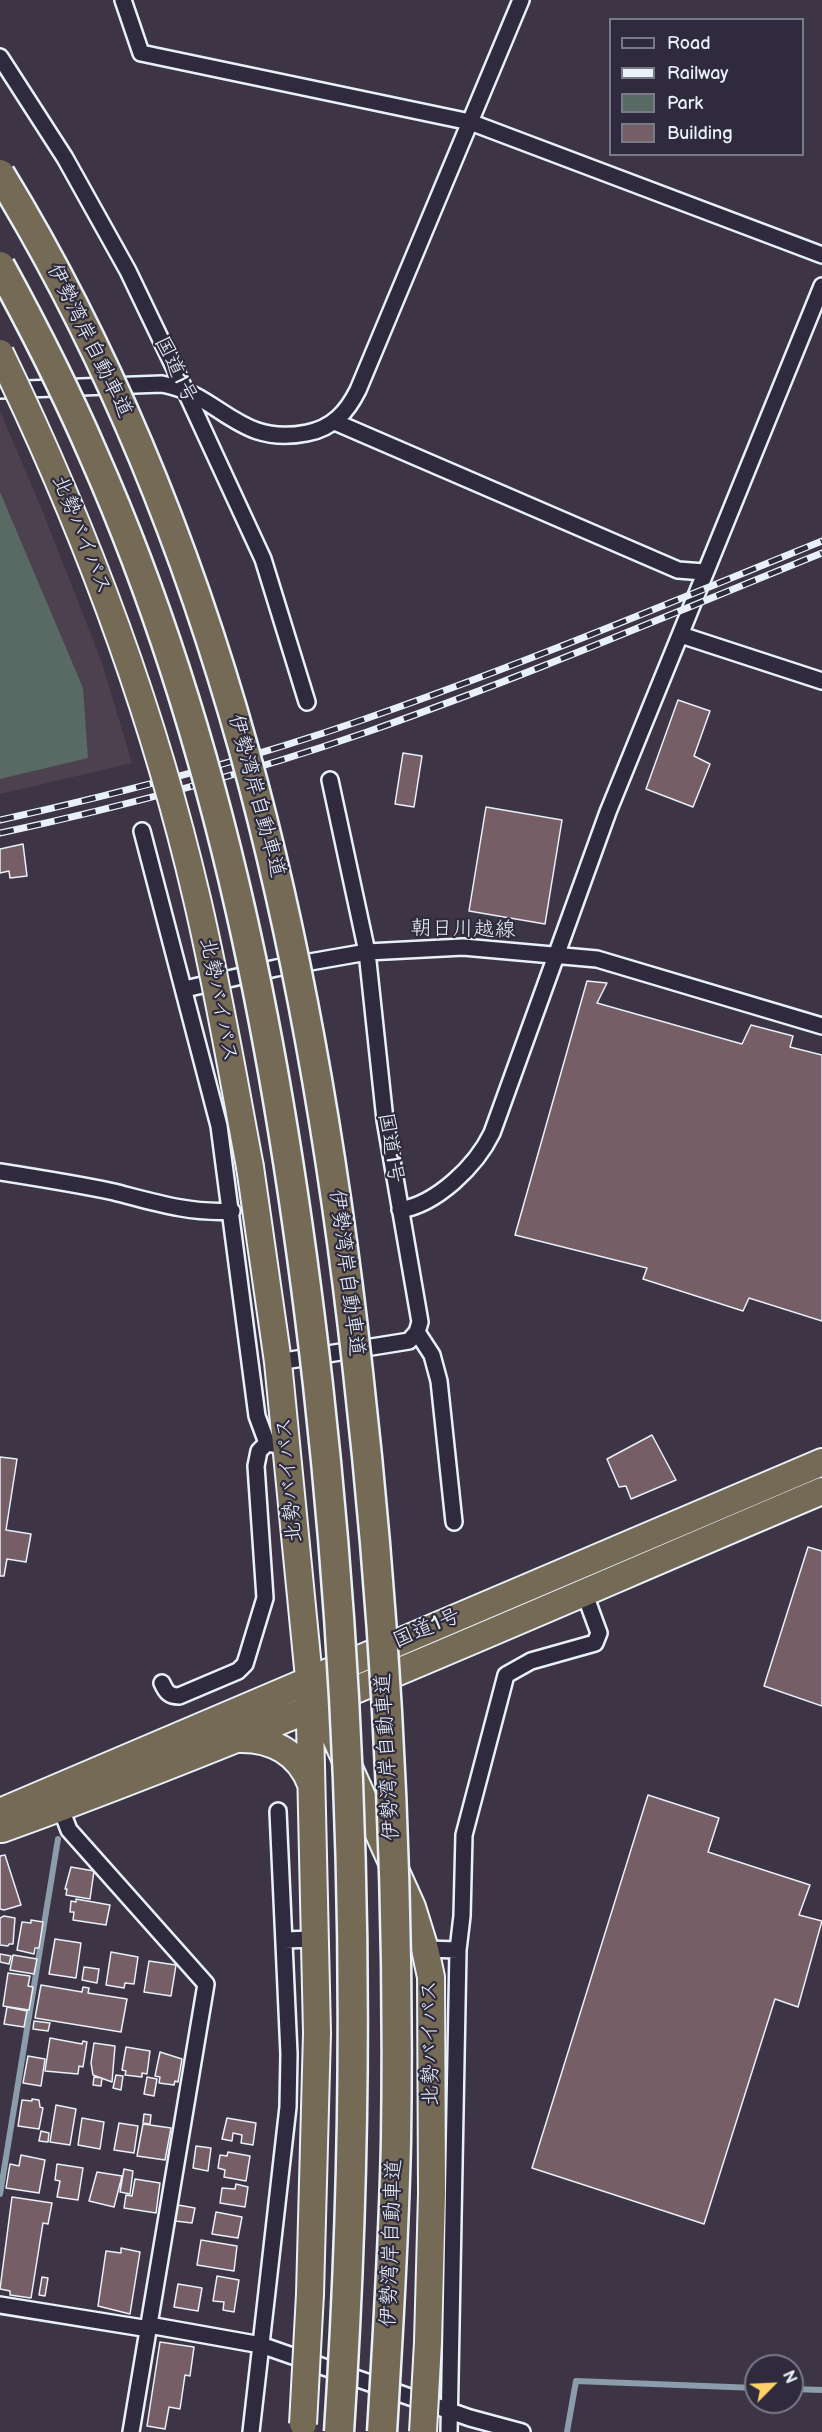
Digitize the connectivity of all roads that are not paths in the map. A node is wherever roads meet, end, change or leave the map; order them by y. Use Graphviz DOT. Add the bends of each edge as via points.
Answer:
graph roads {
  1 [pos="123,0"];
  2 [pos="521,0"];
  3 [pos="0,57"];
  4 [pos="470,122"];
  5 [pos="0,174"];
  6 [pos="822,255"];
  7 [pos="0,266"];
  8 [pos="822,286"];
  9 [pos="0,353"];
  10 [pos="184,388"];
  11 [pos="0,390"];
  12 [pos="335,422"];
  13 [pos="704,572"];
  14 [pos="681,635"];
  15 [pos="822,681"];
  16 [pos="307,702"];
  17 [pos="330,780"];
  18 [pos="142,831"];
  19 [pos="367,952"];
  20 [pos="558,955"];
  21 [pos="185,989"];
  22 [pos="822,1026"];
  23 [pos="0,1172"];
  24 [pos="400,1210"];
  25 [pos="232,1211"];
  26 [pos="417,1332"];
  27 [pos="278,1362"];
  28 [pos="278,1445"];
  29 [pos="822,1462"];
  30 [pos="822,1491"];
  31 [pos="454,1522"];
  32 [pos="584,1592"];
  33 [pos="309,1678"];
  34 [pos="162,1683"];
  35 [pos="316,1706"];
  36 [pos="239,1739"];
  37 [pos="312,1787"];
  38 [pos="61,1809"];
  39 [pos="278,1811"];
  40 [pos="0,1812"];
  41 [pos="0,1830"];
  42 [pos="315,1939"];
  43 [pos="284,1940"];
  44 [pos="425,1949"];
  45 [pos="458,1950"];
  46 [pos="0,2305"];
  47 [pos="149,2327"];
  48 [pos="261,2345"];
  49 [pos="451,2410"];
  50 [pos="303,2428"];
  51 [pos="131,2432"];
  52 [pos="251,2432"];
  53 [pos="339,2432"];
  54 [pos="382,2432"];
  55 [pos="423,2432"];
  56 [pos="449,2432"];
  57 [pos="522,2432"];
  1 -- 4 [label="street" via="141,53"];
  2 -- 4 [label="street"];
  3 -- 10 [label="street, 国道1号" via="71,168 128,271"];
  4 -- 6 [label="street"];
  4 -- 12 [label="street" via="358,390"];
  5 -- 54 [label="highway, 伊勢湾岸自動車道, bridge" via="85,328 138,441 183,558 223,674 257,794 314,1055 351,1306 368,1464 391,1794 396,2140"];
  7 -- 53 [label="highway, 伊勢湾岸自動車道, bridge" via="45,349 96,459 182,691 244,929 291,1185 328,1473 350,1802 354,2143"];
  8 -- 13 [label="street"];
  9 -- 27 [label="highway, 北勢バイパス, bridge" via="106,596 171,798 197,900 249,1167"];
  10 -- 11 [label="street" via="162,384"];
  10 -- 12 [label="street" via="224,416 271,435 295,436"];
  10 -- 16 [label="street, 国道1号" via="263,559"];
  12 -- 13 [label="street" via="678,570"];
  13 -- 14 [label="street"];
  14 -- 15 [label="street"];
  14 -- 20 [label="street" via="608,812"];
  17 -- 19 [label="street, 国道1号"];
  18 -- 21 [label="street"];
  19 -- 20 [label="street, 朝日川越線" via="463,947"];
  19 -- 21 [label="street"];
  19 -- 24 [label="street, 国道1号" via="385,1120"];
  20 -- 22 [label="street, 朝日川越線" via="597,959"];
  20 -- 24 [label="street" via="484,1148 454,1181 414,1208"];
  21 -- 25 [label="street" via="219,1126"];
  23 -- 25 [label="street" via="115,1192 145,1202 201,1211"];
  24 -- 26 [label="street, 国道1号" via="419,1310"];
  25 -- 28 [label="street" via="257,1416"];
  26 -- 27 [label="street" via="409,1341 398,1344"];
  26 -- 31 [label="street" via="432,1354 439,1381"];
  27 -- 28 [label="highway, 北勢バイパス"];
  28 -- 33 [label="highway, 北勢バイパス"];
  28 -- 34 [label="street" via="259,1451 256,1466 265,1598 245,1664 238,1671 179,1696 165,1691"];
  29 -- 33 [label="highway, 国道1号"];
  30 -- 32 [label="highway, 国道1号"];
  32 -- 35 [label="highway, 国道1号"];
  32 -- 45 [label="street" via="599,1633 595,1643 531,1661 506,1675 464,1835"];
  33 -- 35 [label="highway, 北勢バイパス"];
  33 -- 40 [label="highway, 国道1号"];
  35 -- 36 [label="highway, 国道1号"];
  35 -- 37 [label="highway, 北勢バイパス"];
  35 -- 44 [label="highway, 北勢バイパス" via="412,1907"];
  36 -- 37 [label="highway" via="267,1742 289,1753 299,1761"];
  36 -- 38 [label="highway, 国道1号"];
  37 -- 42 [label="highway, 北勢バイパス"];
  38 -- 41 [label="highway, 国道1号"];
  38 -- 47 [label="street" via="69,1830 207,1984"];
  39 -- 43 [label="street"];
  42 -- 43 [label="street"];
  42 -- 50 [label="highway, 北勢バイパス, bridge" via="316,2101"];
  43 -- 48 [label="street" via="288,2107"];
  44 -- 45 [label="street"];
  44 -- 55 [label="highway, 北勢バイパス, bridge" via="433,2010"];
  45 -- 49 [label="street"];
  46 -- 47 [label="street"];
  47 -- 48 [label="street"];
  47 -- 51 [label="street"];
  48 -- 49 [label="street"];
  48 -- 52 [label="street"];
  49 -- 56 [label="street"];
  49 -- 57 [label="street"];
}
